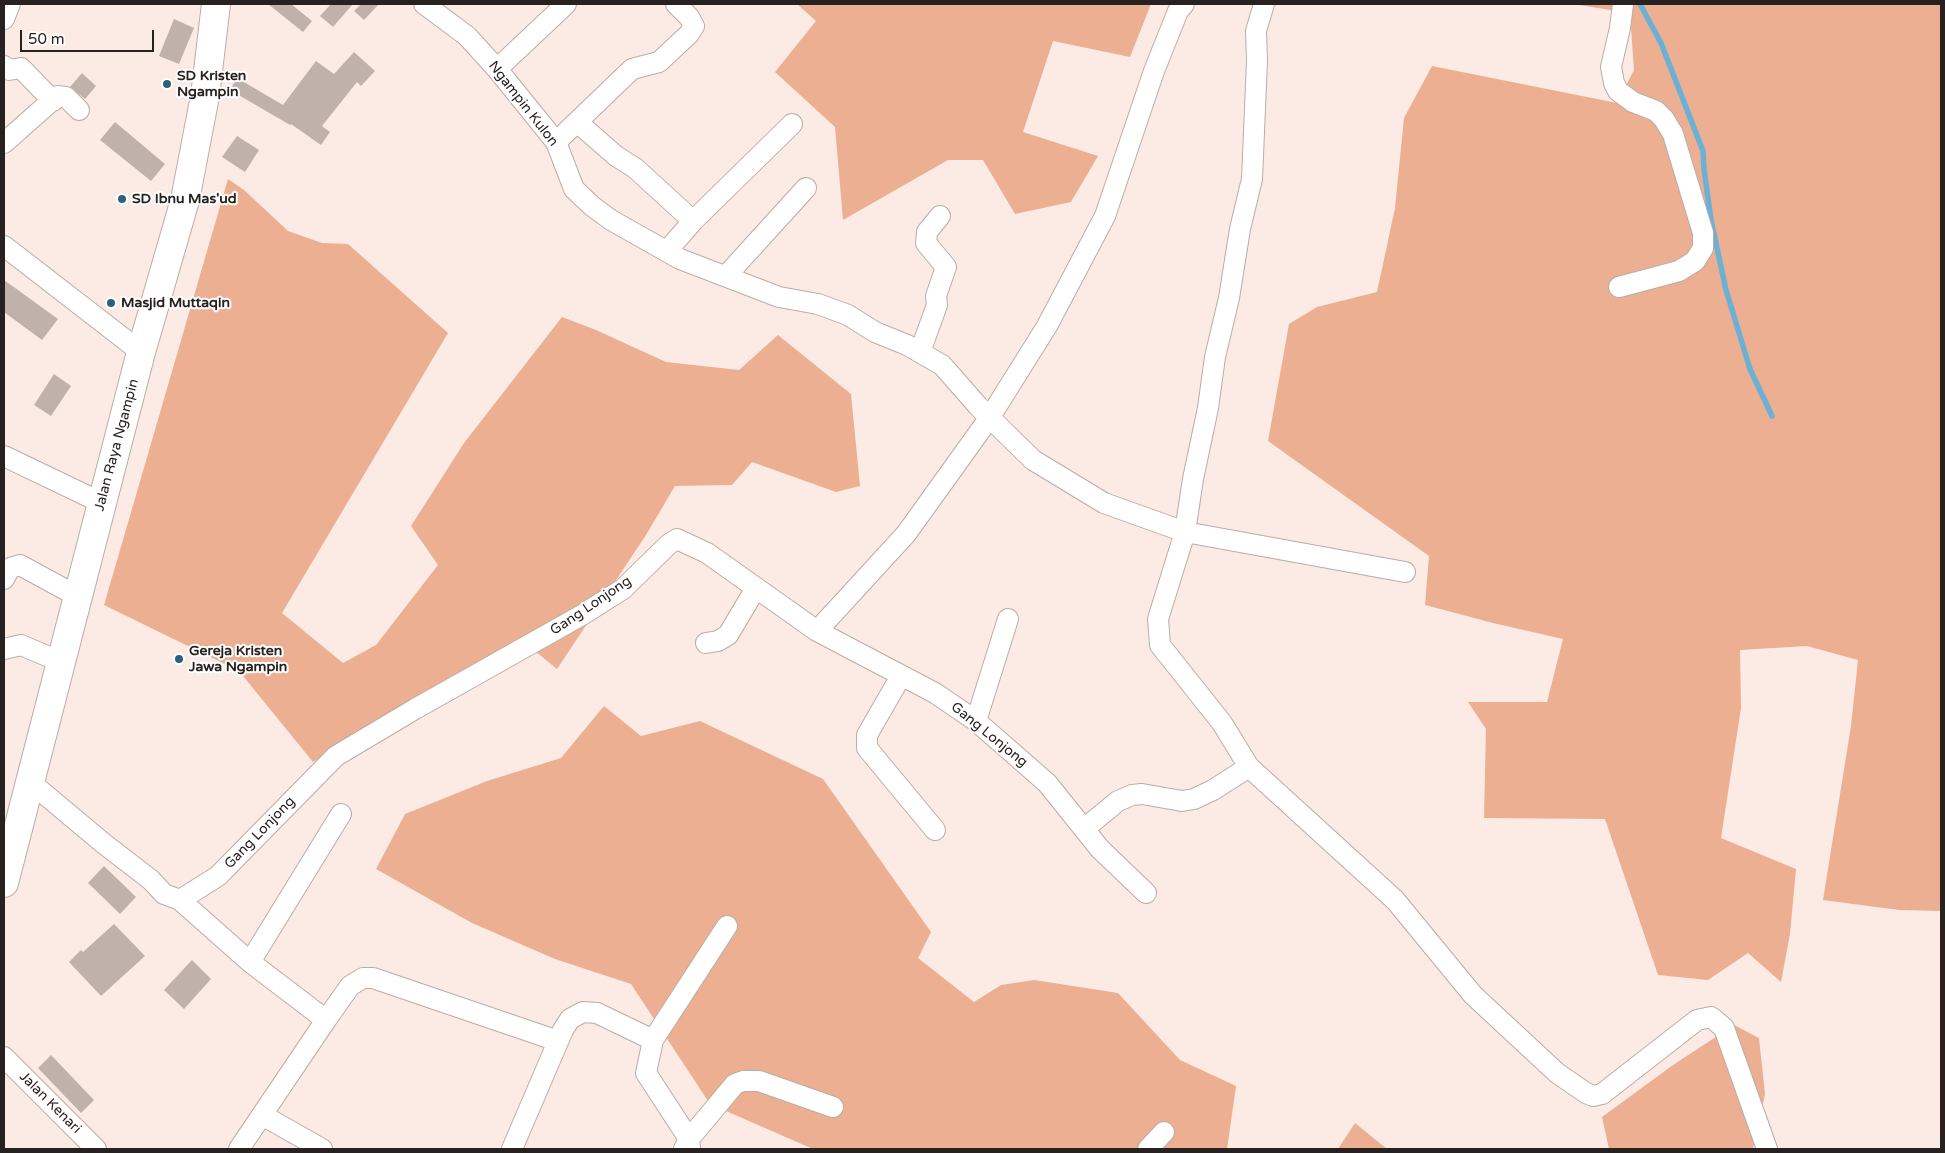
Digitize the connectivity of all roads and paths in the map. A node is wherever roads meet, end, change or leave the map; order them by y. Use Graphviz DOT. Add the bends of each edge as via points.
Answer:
graph roads {
  1 [pos="10,4"];
  2 [pos="216,4"];
  3 [pos="424,4"];
  4 [pos="566,4"];
  5 [pos="676,4"];
  6 [pos="1184,4"];
  7 [pos="1264,4"];
  8 [pos="1623,4"];
  9 [pos="4,18"];
  10 [pos="4,66"];
  11 [pos="497,69"];
  12 [pos="53,100"];
  13 [pos="79,110"];
  14 [pos="577,122"];
  15 [pos="792,124"];
  16 [pos="556,142"];
  17 [pos="4,143"];
  18 [pos="806,188"];
  19 [pos="940,216"];
  20 [pos="693,221"];
  21 [pos="4,246"];
  22 [pos="667,251"];
  23 [pos="719,273"];
  24 [pos="1619,287"];
  25 [pos="141,352"];
  26 [pos="920,352"];
  27 [pos="990,417"];
  28 [pos="4,456"];
  29 [pos="102,503"];
  30 [pos="1186,532"];
  31 [pos="1404,572"];
  32 [pos="4,579"];
  33 [pos="756,588"];
  34 [pos="77,596"];
  35 [pos="1008,619"];
  36 [pos="817,631"];
  37 [pos="706,643"];
  38 [pos="4,649"];
  39 [pos="61,662"];
  40 [pos="900,676"];
  41 [pos="976,720"];
  42 [pos="1249,767"];
  43 [pos="29,781"];
  44 [pos="341,814"];
  45 [pos="1084,829"];
  46 [pos="936,830"];
  47 [pos="5,873"];
  48 [pos="1146,893"];
  49 [pos="180,900"];
  50 [pos="727,926"];
  51 [pos="250,962"];
  52 [pos="326,1020"];
  53 [pos="653,1040"];
  54 [pos="558,1042"];
  55 [pos="4,1057"];
  56 [pos="833,1107"];
  57 [pos="262,1115"];
  58 [pos="1164,1132"];
  59 [pos="688,1146"];
  60 [pos="96,1149"];
  61 [pos="239,1149"];
  62 [pos="322,1149"];
  63 [pos="512,1149"];
  64 [pos="1148,1149"];
  65 [pos="1767,1149"];
  1 -- 9 [label="street"];
  2 -- 25 [label="main road, Jalan Raya Ngampin" via="205,96 185,200"];
  3 -- 11 [label="street, Ngampin Kulon" via="467,36"];
  4 -- 11 [label="street"];
  5 -- 14 [label="street" via="694,26 689,34 658,62 632,69"];
  6 -- 27 [label="street" via="1178,11 1154,71 1105,216 1047,326"];
  7 -- 30 [label="street" via="1256,30 1252,179 1215,357"];
  8 -- 24 [label="street" via="1611,67 1614,83 1618,91 1634,102 1656,111 1673,134 1703,233 1703,248 1696,261 1679,270"];
  10 -- 12 [label="street" via="9,70 21,68"];
  11 -- 16 [label="street, Ngampin Kulon"];
  12 -- 13 [label="street" via="58,96 66,97"];
  12 -- 17 [label="street"];
  14 -- 16 [label="street"];
  14 -- 20 [label="street" via="635,168"];
  15 -- 20 [label="street"];
  16 -- 22 [label="street, Ngampin Kulon" via="574,189 580,195 611,220"];
  18 -- 23 [label="street"];
  19 -- 26 [label="street" via="927,232 926,243 946,267 936,296 937,305"];
  20 -- 22 [label="street"];
  21 -- 25 [label="street"];
  22 -- 23 [label="street, Ngampin Kulon" via="680,260"];
  23 -- 26 [label="street, Ngampin Kulon" via="779,297 818,304 848,315 875,332"];
  25 -- 29 [label="main road, Jalan Raya Ngampin"];
  26 -- 27 [label="street, Ngampin Kulon" via="942,365"];
  27 -- 30 [label="street, Ngampin Kulon" via="1033,460 1090,495"];
  27 -- 36 [label="street" via="906,534"];
  28 -- 29 [label="street"];
  29 -- 34 [label="main road, Jalan Raya Ngampin"];
  30 -- 31 [label="street, Ngampin Kulon"];
  30 -- 42 [label="street" via="1158,619 1160,645 1222,723"];
  32 -- 34 [label="street" via="10,568 20,565"];
  33 -- 36 [label="street, Gang Lonjong"];
  33 -- 37 [label="street" via="728,635"];
  33 -- 49 [label="street, Gang Lonjong" via="707,553 682,540 672,542 623,588 582,616 336,756 218,876"];
  34 -- 39 [label="main road, Jalan Raya Ngampin"];
  35 -- 41 [label="street"];
  36 -- 40 [label="street, Gang Lonjong"];
  38 -- 39 [label="street" via="21,645"];
  39 -- 43 [label="main road, Jalan Raya Ngampin"];
  40 -- 41 [label="street, Gang Lonjong" via="935,693"];
  40 -- 46 [label="street" via="867,735 867,748"];
  41 -- 45 [label="street, Gang Lonjong" via="1047,783"];
  42 -- 45 [label="street" via="1194,799 1182,801 1132,795 1118,801"];
  42 -- 65 [label="street" via="1396,900 1473,995 1557,1073 1586,1093 1593,1096 1602,1094 1697,1020 1715,1019 1724,1028"];
  43 -- 47 [label="main road, Jalan Raya Ngampin"];
  43 -- 49 [label="street" via="164,894"];
  44 -- 51 [label="street"];
  45 -- 48 [label="street, Gang Lonjong"];
  49 -- 51 [label="street"];
  50 -- 53 [label="street"];
  51 -- 52 [label="street"];
  52 -- 54 [label="street" via="350,986 363,978 373,978"];
  52 -- 57 [label="street"];
  53 -- 54 [label="street" via="597,1013 583,1012 570,1019"];
  53 -- 59 [label="street" via="646,1073"];
  54 -- 63 [label="street"];
  55 -- 60 [label="street, Jalan Kenari"];
  56 -- 59 [label="street" via="759,1082 743,1081 734,1084"];
  57 -- 61 [label="street"];
  57 -- 62 [label="street"];
  58 -- 64 [label="street"];
}
